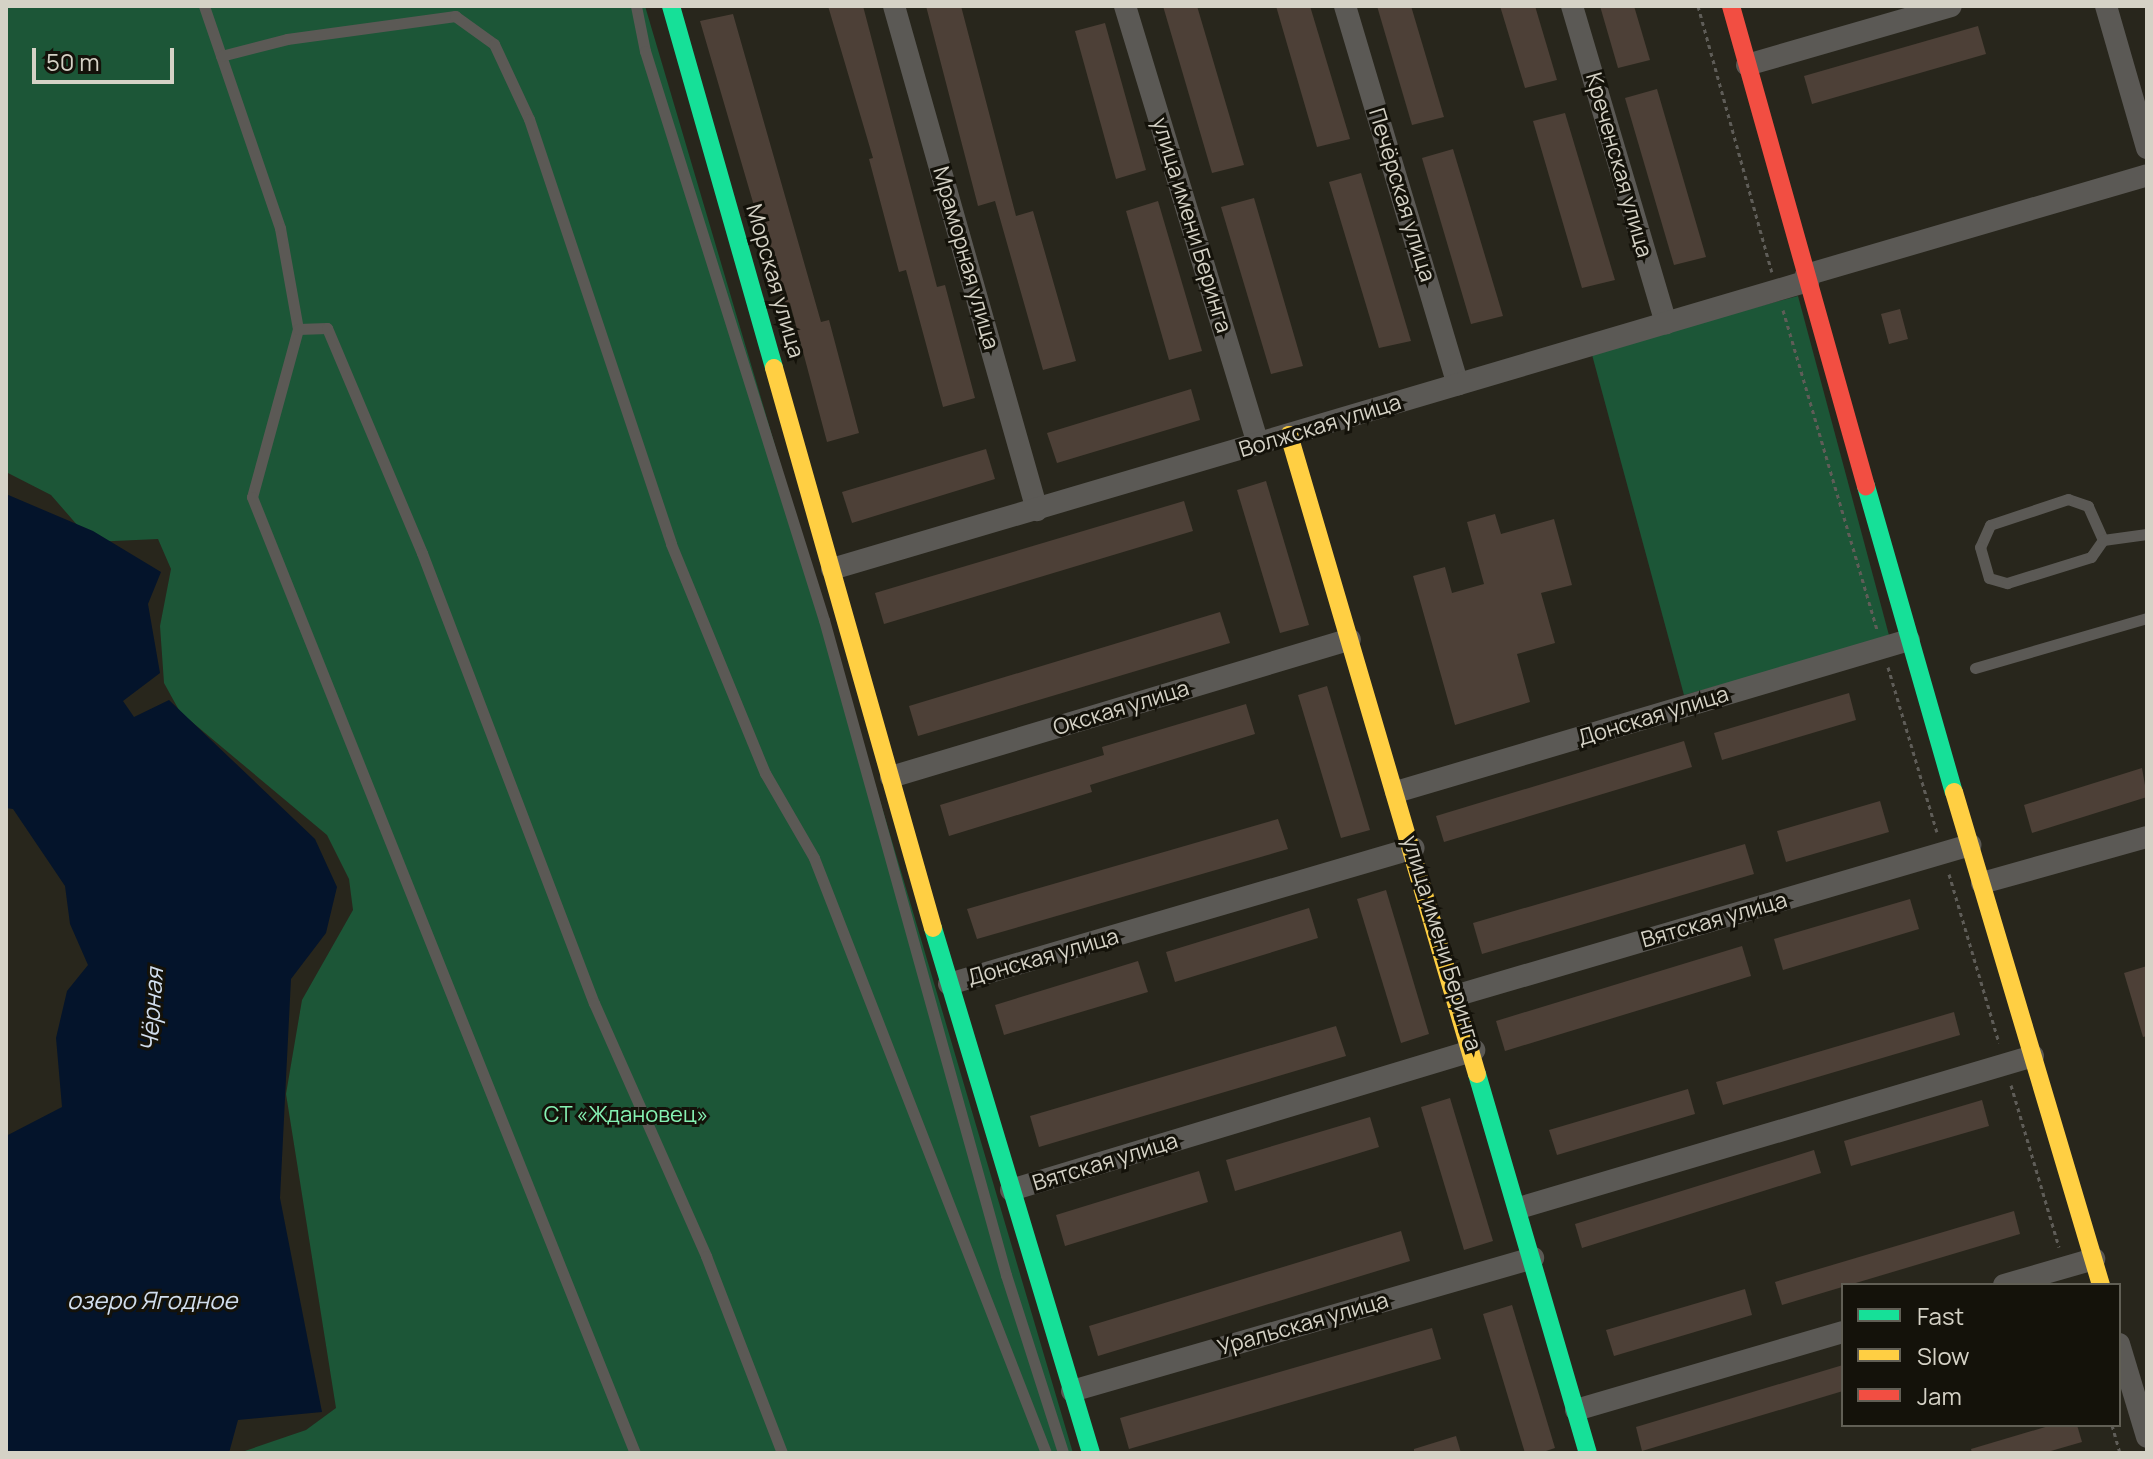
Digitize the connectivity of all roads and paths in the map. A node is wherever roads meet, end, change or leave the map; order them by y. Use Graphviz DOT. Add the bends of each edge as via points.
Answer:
graph roads {
  1 [pos="204,6"];
  2 [pos="636,6"];
  3 [pos="671,6"];
  4 [pos="894,6"];
  5 [pos="1125,6"];
  6 [pos="1345,6"];
  7 [pos="1572,6"];
  8 [pos="1731,6"];
  9 [pos="1951,6"];
  10 [pos="2106,6"];
  11 [pos="1883,15"];
  12 [pos="221,56"];
  13 [pos="1747,65"];
  14 [pos="2147,148"];
  15 [pos="2147,175"];
  16 [pos="1807,278"];
  17 [pos="1666,323"];
  18 [pos="298,329"];
  19 [pos="1458,385"];
  20 [pos="1289,435"];
  21 [pos="1258,444"];
  22 [pos="1037,510"];
  23 [pos="2147,534"];
  24 [pos="2103,540"];
  25 [pos="832,569"];
  26 [pos="2147,618"];
  27 [pos="1350,639"];
  28 [pos="1909,640"];
  29 [pos="1975,668"];
  30 [pos="891,777"];
  31 [pos="1396,792"];
  32 [pos="2147,837"];
  33 [pos="1970,845"];
  34 [pos="1413,848"];
  35 [pos="1982,883"];
  36 [pos="949,984"];
  37 [pos="1458,995"];
  38 [pos="1474,1050"];
  39 [pos="2033,1056"];
  40 [pos="1011,1190"];
  41 [pos="1519,1208"];
  42 [pos="1533,1258"];
  43 [pos="2094,1259"];
  44 [pos="2011,1283"];
  45 [pos="2100,1283"];
  46 [pos="1841,1333"];
  47 [pos="2121,1351"];
  48 [pos="1072,1391"];
  49 [pos="1576,1410"];
  50 [pos="2113,1427"];
  51 [pos="2147,1437"];
  52 [pos="635,1453"];
  53 [pos="782,1453"];
  54 [pos="1046,1453"];
  55 [pos="1063,1453"];
  56 [pos="1091,1453"];
  57 [pos="1588,1453"];
  58 [pos="2120,1453"];
  1 -- 12 [label="lane"];
  2 -- 55 [label="lane" via="645,51 824,620 1006,1275"];
  3 -- 25 [label="street, Морская улица"];
  4 -- 22 [label="street, Мраморная улица"];
  5 -- 21 [label="street, улица имени Беринга"];
  6 -- 19 [label="street, Печёрская улица"];
  7 -- 17 [label="street, Креченская улица"];
  8 -- 13 [label="street"];
  9 -- 11 [label="street"];
  10 -- 14 [label="street"];
  11 -- 13 [label="street"];
  12 -- 18 [label="lane" via="280,228"];
  12 -- 54 [label="lane" via="287,39 455,16 494,44 529,119 671,544 765,773 814,858"];
  13 -- 16 [label="street"];
  15 -- 16 [label="street, Волжская улица"];
  16 -- 17 [label="street, Волжская улица"];
  16 -- 28 [label="street"];
  17 -- 19 [label="street, Волжская улица"];
  18 -- 52 [label="lane" via="252,497"];
  18 -- 53 [label="lane" via="327,328 422,553 594,1003 706,1256"];
  19 -- 20 [label="street, Волжская улица"];
  20 -- 21 [label="street, Волжская улица"];
  20 -- 27 [label="street, улица имени Беринга"];
  21 -- 22 [label="street, Волжская улица"];
  22 -- 25 [label="street, Волжская улица"];
  23 -- 24 [label="lane"];
  24 -- 24 [label="lane" via="2091,557 2007,583 1989,578 1980,547 1990,525 2068,499 2088,506"];
  25 -- 30 [label="street, Морская улица"];
  26 -- 29 [label="lane"];
  27 -- 30 [label="street, Окская улица"];
  27 -- 31 [label="street, улица имени Беринга"];
  28 -- 31 [label="street, Донская улица"];
  28 -- 33 [label="street"];
  30 -- 36 [label="street, Морская улица"];
  31 -- 34 [label="street, улица имени Беринга"];
  32 -- 35 [label="street"];
  33 -- 35 [label="street"];
  33 -- 37 [label="street, Вятская улица"];
  34 -- 36 [label="street, Донская улица"];
  34 -- 37 [label="street, улица имени Беринга"];
  35 -- 39 [label="street"];
  36 -- 40 [label="street, Морская улица"];
  37 -- 38 [label="street, улица имени Беринга"];
  38 -- 40 [label="street, Вятская улица"];
  38 -- 41 [label="street, улица имени Беринга"];
  39 -- 41 [label="street"];
  39 -- 43 [label="street"];
  40 -- 48 [label="street, Морская улица"];
  41 -- 42 [label="street, улица имени Беринга"];
  42 -- 48 [label="street, Уральская улица"];
  42 -- 49 [label="street, улица имени Беринга"];
  43 -- 44 [label="street"];
  43 -- 45 [label="street"];
  46 -- 49 [label="street"];
  47 -- 51 [label="street"];
  48 -- 56 [label="street, Морская улица"];
  49 -- 57 [label="street, улица имени Беринга"];
  50 -- 58 [label="path"];
}
